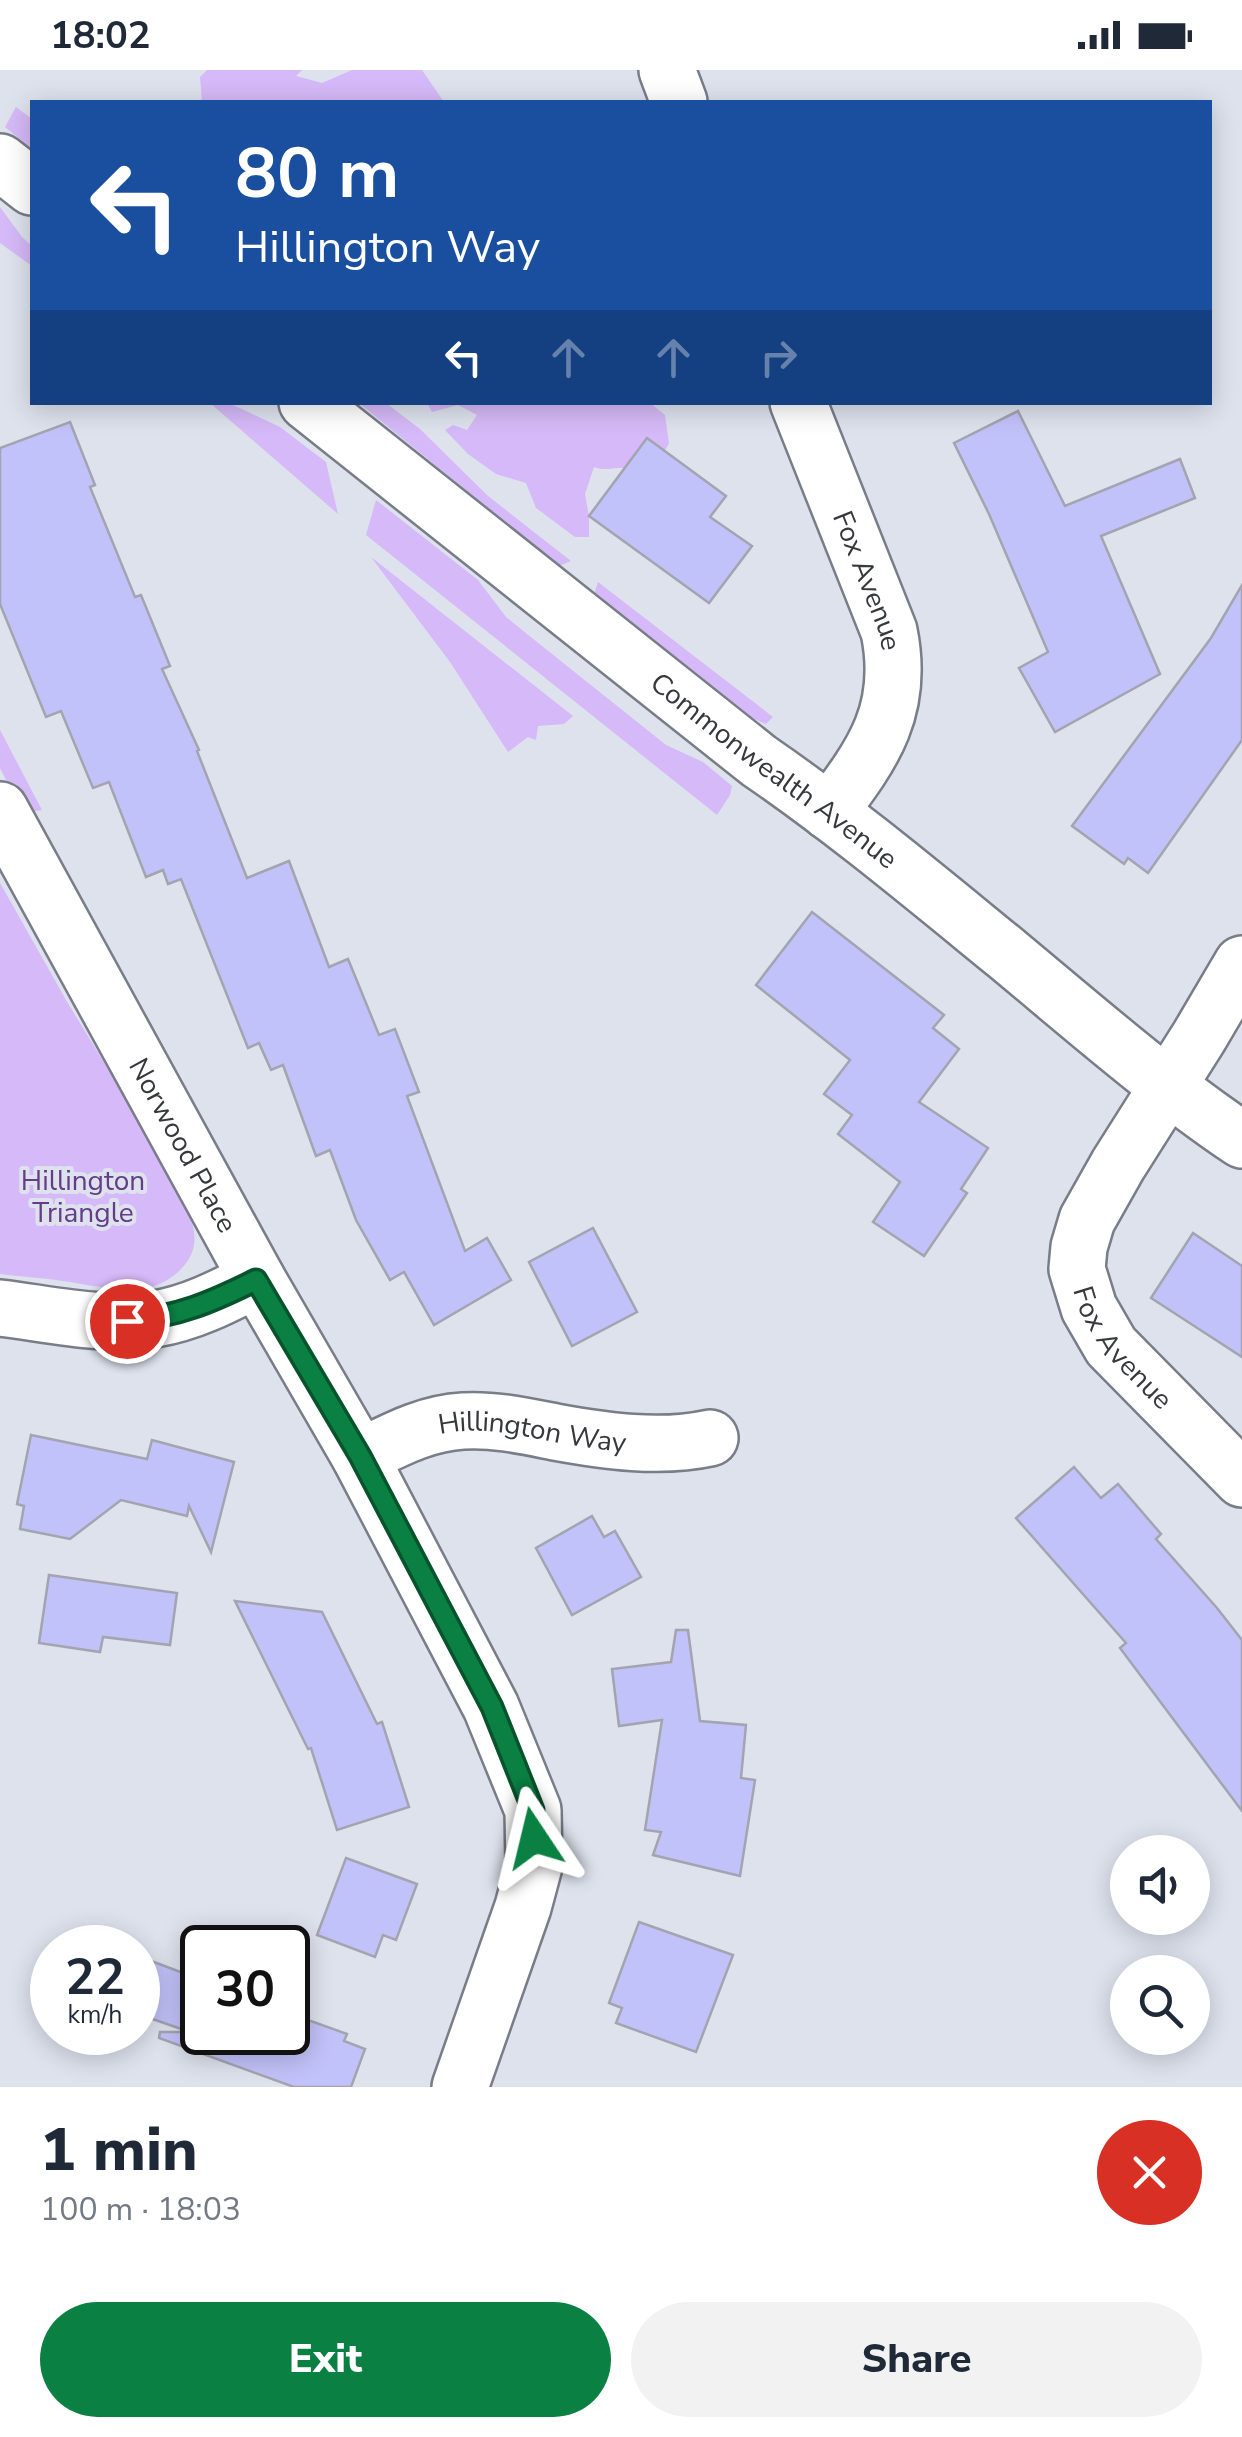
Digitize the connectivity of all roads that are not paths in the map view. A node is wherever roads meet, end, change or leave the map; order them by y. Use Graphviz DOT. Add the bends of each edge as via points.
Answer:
graph roads {
  1 [pos="666,70"];
  2 [pos="679,100"];
  3 [pos="0,162"];
  4 [pos="30,185"];
  5 [pos="311,405"];
  6 [pos="799,405"];
  7 [pos="0,810"];
  8 [pos="829,812"];
  9 [pos="1242,964"];
  10 [pos="1168,1087"];
  11 [pos="1242,1140"];
  12 [pos="256,1280"];
  13 [pos="0,1308"];
  14 [pos="710,1438"];
  15 [pos="360,1456"];
  16 [pos="1242,1479"];
  17 [pos="460,2087"];
  1 -- 2 [label="street"];
  3 -- 4 [label="street"];
  5 -- 8 [label="street, Commonwealth Avenue"];
  6 -- 8 [label="street, Fox Avenue" via="894,655 884,728"];
  7 -- 12 [label="street, Norwood Place"];
  8 -- 10 [label="street, Commonwealth Avenue"];
  9 -- 10 [label="street, Fox Avenue"];
  10 -- 11 [label="street, Commonwealth Avenue"];
  10 -- 16 [label="street, Fox Avenue" via="1087,1220 1077,1269 1089,1308 1112,1346"];
  12 -- 13 [label="street" via="203,1306 153,1319"];
  12 -- 15 [label="street, Norwood Place"];
  14 -- 15 [label="street, Hillington Way" via="628,1441 466,1420 413,1431"];
  15 -- 17 [label="street, Norwood Place" via="492,1707 533,1810 534,1866 524,1907"];
}
